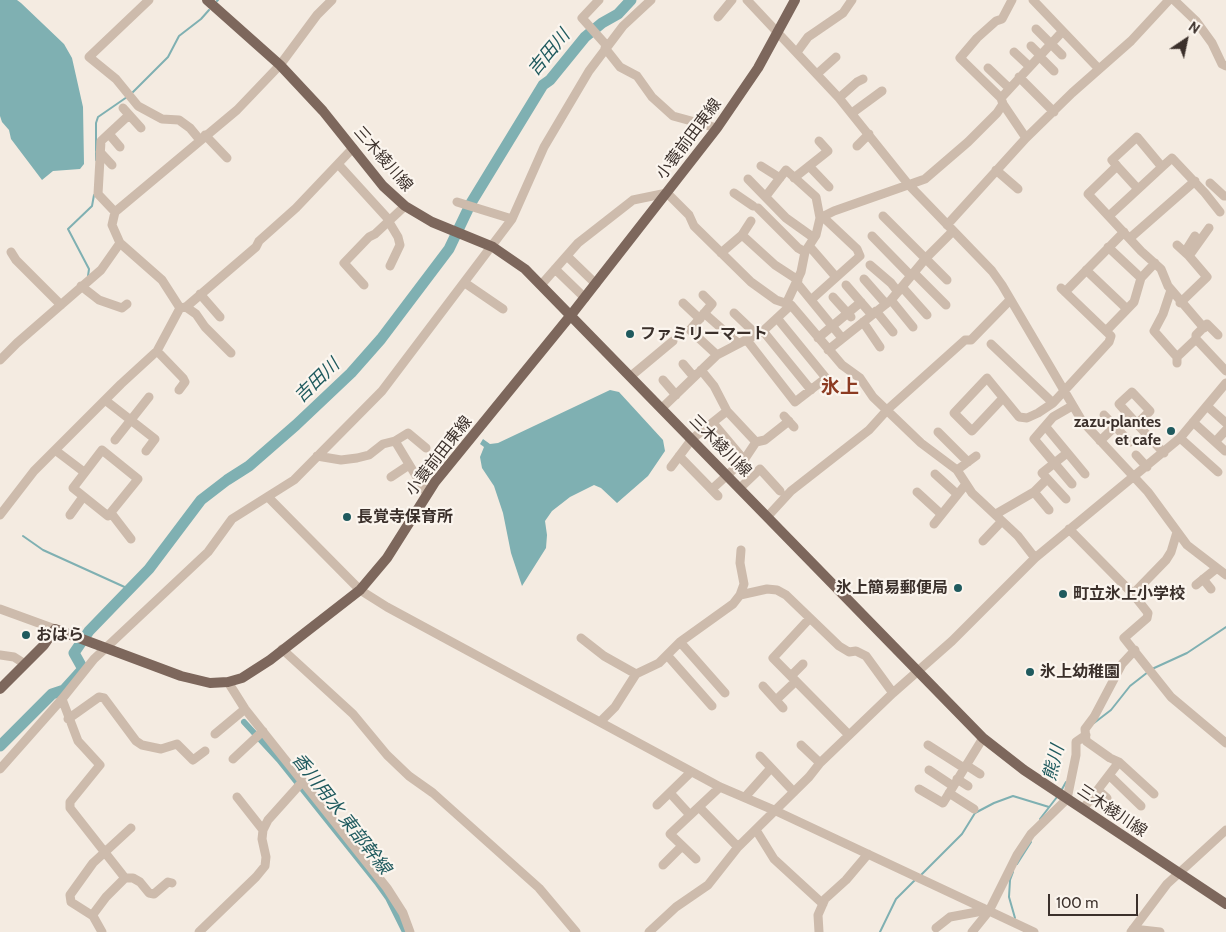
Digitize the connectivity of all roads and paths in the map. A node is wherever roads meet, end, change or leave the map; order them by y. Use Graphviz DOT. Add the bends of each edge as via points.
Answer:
graph roads {
  1 [pos="149,0"];
  2 [pos="207,0"];
  3 [pos="332,0"];
  4 [pos="599,0"];
  5 [pos="651,0"];
  6 [pos="732,0"];
  7 [pos="747,0"];
  8 [pos="795,0"];
  9 [pos="852,0"];
  10 [pos="1012,0"];
  11 [pos="1033,0"];
  12 [pos="1168,0"];
  13 [pos="1174,0"];
  14 [pos="718,17"];
  15 [pos="1036,29"];
  16 [pos="779,32"];
  17 [pos="1062,32"];
  18 [pos="1051,44"];
  19 [pos="1031,46"];
  20 [pos="606,47"];
  21 [pos="1226,49"];
  22 [pos="797,52"];
  23 [pos="1014,52"];
  24 [pos="1040,55"];
  25 [pos="1062,55"];
  26 [pos="836,57"];
  27 [pos="1219,57"];
  28 [pos="280,65"];
  29 [pos="1029,66"];
  30 [pos="1226,66"];
  31 [pos="988,68"];
  32 [pos="1099,69"];
  33 [pos="1054,71"];
  34 [pos="817,74"];
  35 [pos="1019,77"];
  36 [pos="864,79"];
  37 [pos="1008,88"];
  38 [pos="882,91"];
  39 [pos="840,98"];
  40 [pos="1002,101"];
  41 [pos="123,108"];
  42 [pos="1054,112"];
  43 [pos="852,113"];
  44 [pos="129,115"];
  45 [pos="141,128"];
  46 [pos="717,128"];
  47 [pos="108,134"];
  48 [pos="869,134"];
  49 [pos="203,138"];
  50 [pos="1026,138"];
  51 [pos="819,141"];
  52 [pos="857,146"];
  53 [pos="120,147"];
  54 [pos="353,148"];
  55 [pos="100,152"];
  56 [pos="227,158"];
  57 [pos="338,164"];
  58 [pos="112,166"];
  59 [pos="761,166"];
  60 [pos="809,166"];
  61 [pos="1117,166"];
  62 [pos="1162,167"];
  63 [pos="996,170"];
  64 [pos="780,178"];
  65 [pos="794,178"];
  66 [pos="748,179"];
  67 [pos="1195,181"];
  68 [pos="1210,183"];
  69 [pos="908,184"];
  70 [pos="755,186"];
  71 [pos="829,187"];
  72 [pos="1138,189"];
  73 [pos="1018,190"];
  74 [pos="734,192"];
  75 [pos="668,193"];
  76 [pos="766,196"];
  77 [pos="1226,196"];
  78 [pos="744,200"];
  79 [pos="459,202"];
  80 [pos="404,206"];
  81 [pos="115,212"];
  82 [pos="1220,212"];
  83 [pos="884,216"];
  84 [pos="1109,216"];
  85 [pos="821,218"];
  86 [pos="512,219"];
  87 [pos="389,221"];
  88 [pos="751,221"];
  89 [pos="950,228"];
  90 [pos="1209,228"];
  91 [pos="742,235"];
  92 [pos="1127,235"];
  93 [pos="872,236"];
  94 [pos="1195,236"];
  95 [pos="814,238"];
  96 [pos="120,243"];
  97 [pos="1177,245"];
  98 [pos="493,247"];
  99 [pos="1108,247"];
  100 [pos="808,249"];
  101 [pos="12,252"];
  102 [pos="721,253"];
  103 [pos="1187,254"];
  104 [pos="568,257"];
  105 [pos="926,258"];
  106 [pos="1155,263"];
  107 [pos="870,265"];
  108 [pos="390,266"];
  109 [pos="555,269"];
  110 [pos="1086,270"];
  111 [pos="913,275"];
  112 [pos="836,277"];
  113 [pos="1141,278"];
  114 [pos="864,279"];
  115 [pos="947,280"];
  116 [pos="797,281"];
  117 [pos="465,283"];
  118 [pos="596,284"];
  119 [pos="364,285"];
  120 [pos="541,285"];
  121 [pos="846,285"];
  122 [pos="81,286"];
  123 [pos="900,290"];
  124 [pos="1171,290"];
  125 [pos="200,294"];
  126 [pos="703,295"];
  127 [pos="833,297"];
  128 [pos="585,298"];
  129 [pos="812,298"];
  130 [pos="1010,300"];
  131 [pos="861,302"];
  132 [pos="888,302"];
  133 [pos="683,303"];
  134 [pos="1180,303"];
  135 [pos="126,304"];
  136 [pos="789,304"];
  137 [pos="61,305"];
  138 [pos="946,306"];
  139 [pos="183,307"];
  140 [pos="503,309"];
  141 [pos="1127,309"];
  142 [pos="734,313"];
  143 [pos="874,313"];
  144 [pos="928,314"];
  145 [pos="571,316"];
  146 [pos="702,316"];
  147 [pos="850,316"];
  148 [pos="220,317"];
  149 [pos="777,318"];
  150 [pos="863,322"];
  151 [pos="833,327"];
  152 [pos="913,327"];
  153 [pos="1204,328"];
  154 [pos="1106,331"];
  155 [pos="759,332"];
  156 [pos="893,332"];
  157 [pos="1218,336"];
  158 [pos="818,338"];
  159 [pos="842,338"];
  160 [pos="1196,339"];
  161 [pos="673,341"];
  162 [pos="742,341"];
  163 [pos="991,344"];
  164 [pos="880,346"];
  165 [pos="828,350"];
  166 [pos="157,351"];
  167 [pos="231,353"];
  168 [pos="717,356"];
  169 [pos="0,360"];
  170 [pos="683,364"];
  171 [pos="1226,370"];
  172 [pos="698,374"];
  173 [pos="631,376"];
  174 [pos="663,380"];
  175 [pos="1226,384"];
  176 [pos="179,390"];
  177 [pos="811,390"];
  178 [pos="1064,390"];
  179 [pos="1223,394"];
  180 [pos="676,395"];
  181 [pos="149,397"];
  182 [pos="1003,398"];
  183 [pos="105,400"];
  184 [pos="1053,403"];
  185 [pos="1072,406"];
  186 [pos="1207,406"];
  187 [pos="662,408"];
  188 [pos="888,409"];
  189 [pos="727,411"];
  190 [pos="1128,414"];
  191 [pos="1104,415"];
  192 [pos="130,420"];
  193 [pos="789,421"];
  194 [pos="1194,422"];
  195 [pos="713,423"];
  196 [pos="1226,423"];
  197 [pos="1137,424"];
  198 [pos="1115,426"];
  199 [pos="1046,427"];
  200 [pos="1226,430"];
  201 [pos="938,432"];
  202 [pos="1180,438"];
  203 [pos="692,439"];
  204 [pos="115,440"];
  205 [pos="1100,441"];
  206 [pos="395,442"];
  207 [pos="756,442"];
  208 [pos="1130,442"];
  209 [pos="1215,442"];
  210 [pos="426,448"];
  211 [pos="955,448"];
  212 [pos="55,450"];
  213 [pos="146,450"];
  214 [pos="1225,452"];
  215 [pos="1067,453"];
  216 [pos="1164,453"];
  217 [pos="1136,454"];
  218 [pos="317,456"];
  219 [pos="680,456"];
  220 [pos="976,456"];
  221 [pos="943,459"];
  222 [pos="744,460"];
  223 [pos="968,462"];
  224 [pos="1054,463"];
  225 [pos="409,465"];
  226 [pos="671,467"];
  227 [pos="1147,467"];
  228 [pos="957,470"];
  229 [pos="84,472"];
  230 [pos="1218,472"];
  231 [pos="935,474"];
  232 [pos="1085,474"];
  233 [pos="728,476"];
  234 [pos="392,477"];
  235 [pos="1134,477"];
  236 [pos="1047,479"];
  237 [pos="966,484"];
  238 [pos="1072,484"];
  239 [pos="740,488"];
  240 [pos="780,491"];
  241 [pos="917,492"];
  242 [pos="1034,492"];
  243 [pos="427,494"];
  244 [pos="957,494"];
  245 [pos="83,496"];
  246 [pos="268,497"];
  247 [pos="1066,498"];
  248 [pos="1050,510"];
  249 [pos="111,513"];
  250 [pos="941,514"];
  251 [pos="0,515"];
  252 [pos="70,515"];
  253 [pos="768,516"];
  254 [pos="999,518"];
  255 [pos="934,524"];
  256 [pos="1069,529"];
  257 [pos="1177,532"];
  258 [pos="131,539"];
  259 [pos="983,542"];
  260 [pos="742,550"];
  261 [pos="1036,558"];
  262 [pos="1217,568"];
  263 [pos="1226,575"];
  264 [pos="1211,589"];
  265 [pos="360,590"];
  266 [pos="1133,594"];
  267 [pos="740,595"];
  268 [pos="4,610"];
  269 [pos="0,618"];
  270 [pos="810,618"];
  271 [pos="60,631"];
  272 [pos="581,638"];
  273 [pos="680,642"];
  274 [pos="104,646"];
  275 [pos="282,649"];
  276 [pos="1135,650"];
  277 [pos="0,655"];
  278 [pos="667,655"];
  279 [pos="25,664"];
  280 [pos="804,664"];
  281 [pos="918,670"];
  282 [pos="636,674"];
  283 [pos="793,678"];
  284 [pos="228,682"];
  285 [pos="764,686"];
  286 [pos="0,689"];
  287 [pos="893,693"];
  288 [pos="725,694"];
  289 [pos="62,700"];
  290 [pos="776,700"];
  291 [pos="712,706"];
  292 [pos="783,708"];
  293 [pos="245,709"];
  294 [pos="68,719"];
  295 [pos="600,722"];
  296 [pos="1085,732"];
  297 [pos="215,734"];
  298 [pos="259,734"];
  299 [pos="848,735"];
  300 [pos="983,738"];
  301 [pos="1226,743"];
  302 [pos="801,745"];
  303 [pos="928,745"];
  304 [pos="205,751"];
  305 [pos="760,756"];
  306 [pos="233,759"];
  307 [pos="1120,762"];
  308 [pos="820,763"];
  309 [pos="965,767"];
  310 [pos="771,768"];
  311 [pos="0,769"];
  312 [pos="929,770"];
  313 [pos="691,772"];
  314 [pos="980,774"];
  315 [pos="1109,775"];
  316 [pos="300,784"];
  317 [pos="953,786"];
  318 [pos="968,786"];
  319 [pos="720,787"];
  320 [pos="919,788"];
  321 [pos="1098,790"];
  322 [pos="794,792"];
  323 [pos="670,793"];
  324 [pos="1154,794"];
  325 [pos="1062,795"];
  326 [pos="237,797"];
  327 [pos="745,797"];
  328 [pos="1107,798"];
  329 [pos="657,805"];
  330 [pos="1141,806"];
  331 [pos="698,807"];
  332 [pos="974,809"];
  333 [pos="1083,809"];
  334 [pos="776,811"];
  335 [pos="690,815"];
  336 [pos="132,828"];
  337 [pos="263,830"];
  338 [pos="756,830"];
  339 [pos="1225,834"];
  340 [pos="682,846"];
  341 [pos="738,847"];
  342 [pos="104,853"];
  343 [pos="868,854"];
  344 [pos="696,860"];
  345 [pos="663,865"];
  346 [pos="1178,873"];
  347 [pos="125,878"];
  348 [pos="172,883"];
  349 [pos="822,904"];
  350 [pos="1226,904"];
  351 [pos="986,909"];
  352 [pos="93,916"];
  353 [pos="936,928"];
  354 [pos="1132,930"];
  355 [pos="102,932"];
  356 [pos="200,932"];
  357 [pos="410,932"];
  358 [pos="576,932"];
  359 [pos="649,932"];
  360 [pos="819,932"];
  361 [pos="972,932"];
  362 [pos="1034,932"];
  363 [pos="1160,932"];
  1 -- 49 [label="street" via="89,57 116,79 138,106 162,120 179,120"];
  2 -- 28 [label="main road, 三木綾川線"];
  3 -- 28 [label="street"];
  4 -- 20 [label="street" via="582,18"];
  5 -- 20 [label="street"];
  6 -- 14 [label="street"];
  7 -- 16 [label="street"];
  8 -- 16 [label="main road, 小蓑前田東線"];
  9 -- 22 [label="street" via="843,13 808,37"];
  10 -- 40 [label="street" via="1002,19 977,38 960,58"];
  11 -- 17 [label="street"];
  12 -- 32 [label="street" via="1131,41"];
  13 -- 27 [label="street" via="1196,21"];
  15 -- 18 [label="street"];
  16 -- 22 [label="street"];
  16 -- 46 [label="main road, 小蓑前田東線"];
  17 -- 18 [label="street"];
  17 -- 32 [label="street"];
  18 -- 24 [label="street"];
  18 -- 25 [label="street"];
  19 -- 24 [label="street"];
  20 -- 46 [label="street" via="620,67 637,76 652,97 673,116"];
  20 -- 86 [label="street" via="544,148"];
  21 -- 27 [label="street"];
  22 -- 34 [label="street"];
  23 -- 29 [label="street"];
  24 -- 29 [label="street"];
  24 -- 33 [label="street"];
  26 -- 34 [label="street"];
  27 -- 30 [label="street"];
  28 -- 49 [label="street" via="237,110"];
  28 -- 54 [label="main road, 三木綾川線"];
  29 -- 35 [label="street"];
  31 -- 37 [label="street"];
  32 -- 42 [label="street"];
  34 -- 39 [label="street"];
  35 -- 37 [label="street"];
  35 -- 42 [label="street"];
  36 -- 39 [label="street" via="856,82"];
  37 -- 40 [label="street"];
  38 -- 43 [label="street"];
  39 -- 43 [label="street"];
  40 -- 50 [label="street"];
  40 -- 69 [label="street" via="968,142 925,179"];
  41 -- 44 [label="street"];
  42 -- 50 [label="street"];
  43 -- 48 [label="street"];
  44 -- 45 [label="street"];
  44 -- 47 [label="street"];
  46 -- 75 [label="main road, 小蓑前田東線"];
  47 -- 53 [label="street"];
  47 -- 55 [label="street" via="101,141"];
  48 -- 52 [label="street"];
  48 -- 69 [label="street"];
  49 -- 56 [label="street"];
  49 -- 81 [label="street"];
  50 -- 63 [label="street"];
  51 -- 60 [label="street" via="828,151"];
  54 -- 57 [label="street"];
  54 -- 80 [label="main road, 三木綾川線" via="383,186"];
  55 -- 58 [label="street"];
  55 -- 81 [label="street" via="98,194"];
  57 -- 87 [label="street"];
  57 -- 125 [label="street" via="296,208 259,240 256,247"];
  59 -- 64 [label="street"];
  60 -- 65 [label="street"];
  60 -- 71 [label="street"];
  61 -- 62 [label="street" via="1112,160 1137,137"];
  61 -- 72 [label="street"];
  61 -- 84 [label="street" via="1088,194"];
  62 -- 67 [label="street" via="1172,158"];
  62 -- 72 [label="street"];
  63 -- 73 [label="street"];
  63 -- 89 [label="street"];
  64 -- 65 [label="street" via="786,170"];
  64 -- 76 [label="street"];
  65 -- 85 [label="street" via="816,197"];
  66 -- 70 [label="street"];
  67 -- 82 [label="street"];
  67 -- 92 [label="street"];
  68 -- 77 [label="street"];
  69 -- 85 [label="street"];
  69 -- 89 [label="street"];
  70 -- 76 [label="street"];
  70 -- 78 [label="street"];
  72 -- 84 [label="street"];
  74 -- 78 [label="street"];
  75 -- 102 [label="street"];
  75 -- 104 [label="street" via="633,200 578,244"];
  75 -- 118 [label="main road, 小蓑前田東線"];
  76 -- 95 [label="street" via="786,218"];
  78 -- 100 [label="street" via="798,248"];
  79 -- 86 [label="street"];
  80 -- 87 [label="street"];
  80 -- 98 [label="main road, 三木綾川線"];
  81 -- 96 [label="street" via="112,225"];
  83 -- 105 [label="street"];
  84 -- 92 [label="street"];
  85 -- 95 [label="street"];
  85 -- 112 [label="street" via="860,253 857,260"];
  86 -- 98 [label="street"];
  87 -- 108 [label="street" via="400,245"];
  87 -- 119 [label="street" via="344,264"];
  88 -- 91 [label="street"];
  89 -- 105 [label="street"];
  89 -- 130 [label="street" via="992,271"];
  90 -- 103 [label="street"];
  91 -- 102 [label="street"];
  91 -- 116 [label="street" via="775,266"];
  92 -- 99 [label="street"];
  92 -- 106 [label="street"];
  93 -- 111 [label="street"];
  94 -- 103 [label="street"];
  95 -- 100 [label="street"];
  96 -- 122 [label="street" via="107,265"];
  96 -- 139 [label="street" via="162,280"];
  97 -- 103 [label="street"];
  98 -- 117 [label="street"];
  98 -- 120 [label="main road, 三木綾川線" via="514,260"];
  99 -- 110 [label="street"];
  99 -- 113 [label="street"];
  100 -- 112 [label="street"];
  100 -- 116 [label="street"];
  101 -- 137 [label="street"];
  102 -- 136 [label="street" via="751,282 776,300"];
  103 -- 134 [label="street" via="1207,277"];
  104 -- 109 [label="street"];
  104 -- 118 [label="street"];
  105 -- 111 [label="street"];
  105 -- 115 [label="street"];
  106 -- 113 [label="street"];
  106 -- 124 [label="street"];
  107 -- 123 [label="street"];
  109 -- 120 [label="street"];
  109 -- 128 [label="street"];
  110 -- 141 [label="street"];
  110 -- 154 [label="street" via="1063,290"];
  111 -- 123 [label="street"];
  111 -- 138 [label="street"];
  112 -- 129 [label="street"];
  113 -- 141 [label="street" via="1134,302"];
  114 -- 132 [label="street"];
  116 -- 129 [label="street"];
  116 -- 136 [label="street"];
  117 -- 140 [label="street"];
  117 -- 218 [label="street" via="382,391"];
  118 -- 128 [label="main road, 小蓑前田東線"];
  120 -- 145 [label="main road, 三木綾川線"];
  121 -- 131 [label="street"];
  122 -- 135 [label="street" via="100,300 122,308"];
  122 -- 137 [label="street"];
  123 -- 132 [label="street"];
  123 -- 144 [label="street"];
  124 -- 134 [label="street"];
  124 -- 160 [label="street" via="1154,331 1177,360"];
  125 -- 139 [label="street"];
  125 -- 148 [label="street"];
  126 -- 146 [label="street" via="712,304"];
  127 -- 147 [label="street"];
  128 -- 145 [label="main road, 小蓑前田東線"];
  129 -- 151 [label="street"];
  130 -- 178 [label="street"];
  130 -- 188 [label="street" via="971,340 965,340"];
  131 -- 143 [label="street"];
  131 -- 147 [label="street"];
  132 -- 143 [label="street"];
  132 -- 152 [label="street"];
  133 -- 146 [label="street"];
  134 -- 153 [label="street"];
  136 -- 149 [label="street"];
  136 -- 158 [label="street"];
  137 -- 169 [label="street"];
  139 -- 166 [label="street"];
  139 -- 167 [label="street" via="196,314"];
  141 -- 154 [label="street"];
  142 -- 155 [label="street"];
  143 -- 150 [label="street"];
  143 -- 156 [label="street"];
  145 -- 173 [label="main road, 三木綾川線"];
  145 -- 243 [label="main road, 小蓑前田東線"];
  146 -- 162 [label="street"];
  146 -- 168 [label="street" via="690,330"];
  147 -- 151 [label="street"];
  149 -- 155 [label="street"];
  149 -- 177 [label="street" via="826,378"];
  150 -- 159 [label="street"];
  150 -- 164 [label="street"];
  151 -- 158 [label="street"];
  151 -- 159 [label="street"];
  153 -- 157 [label="street" via="1207,324"];
  153 -- 160 [label="street"];
  154 -- 178 [label="street" via="1111,336 1109,342"];
  155 -- 162 [label="street"];
  155 -- 177 [label="street"];
  158 -- 165 [label="street"];
  159 -- 165 [label="street"];
  160 -- 171 [label="street"];
  161 -- 173 [label="street"];
  162 -- 168 [label="street"];
  162 -- 177 [label="street" via="795,402"];
  163 -- 184 [label="street"];
  165 -- 188 [label="street"];
  166 -- 176 [label="street" via="183,378 185,382"];
  166 -- 183 [label="street"];
  168 -- 172 [label="street"];
  170 -- 172 [label="street"];
  172 -- 180 [label="street"];
  172 -- 189 [label="street" via="714,386"];
  173 -- 187 [label="main road, 三木綾川線"];
  174 -- 180 [label="street"];
  175 -- 179 [label="street"];
  178 -- 184 [label="street"];
  178 -- 185 [label="street"];
  179 -- 186 [label="street"];
  180 -- 187 [label="street"];
  181 -- 192 [label="street"];
  182 -- 182 [label="street" via="972,430 954,412 987,378"];
  182 -- 184 [label="street" via="1019,417 1027,418"];
  183 -- 192 [label="street"];
  183 -- 212 [label="street"];
  185 -- 199 [label="street" via="1054,417"];
  185 -- 205 [label="street"];
  186 -- 194 [label="street"];
  186 -- 196 [label="street"];
  187 -- 203 [label="main road, 三木綾川線"];
  188 -- 221 [label="street" via="921,443"];
  188 -- 253 [label="street" via="863,435 791,491"];
  189 -- 195 [label="street"];
  189 -- 207 [label="street"];
  190 -- 197 [label="street"];
  190 -- 197 [label="street" via="1119,404 1132,392 1150,411"];
  190 -- 198 [label="street"];
  191 -- 198 [label="street"];
  192 -- 204 [label="street"];
  192 -- 213 [label="street" via="155,439"];
  193 -- 207 [label="street" via="765,440"];
  194 -- 202 [label="street"];
  194 -- 209 [label="street"];
  195 -- 203 [label="street"];
  195 -- 222 [label="street"];
  197 -- 216 [label="street"];
  198 -- 205 [label="street"];
  198 -- 208 [label="street"];
  199 -- 215 [label="street"];
  199 -- 224 [label="street" via="1034,439"];
  200 -- 209 [label="street"];
  201 -- 211 [label="street"];
  202 -- 216 [label="street"];
  202 -- 230 [label="street"];
  203 -- 219 [label="street"];
  203 -- 233 [label="main road, 三木綾川線"];
  205 -- 235 [label="street"];
  206 -- 210 [label="street" via="408,433"];
  206 -- 218 [label="street" via="383,444 369,455 357,458 341,460"];
  206 -- 225 [label="street"];
  207 -- 222 [label="street"];
  209 -- 214 [label="street"];
  211 -- 221 [label="street"];
  211 -- 223 [label="street"];
  212 -- 229 [label="street"];
  212 -- 251 [label="street"];
  215 -- 224 [label="street"];
  215 -- 232 [label="street"];
  216 -- 227 [label="street"];
  217 -- 227 [label="street"];
  218 -- 246 [label="street" via="294,480"];
  219 -- 226 [label="street"];
  219 -- 233 [label="street" via="715,492"];
  220 -- 223 [label="street"];
  221 -- 228 [label="street"];
  222 -- 233 [label="street"];
  223 -- 228 [label="street"];
  224 -- 236 [label="street" via="1042,473"];
  224 -- 238 [label="street"];
  225 -- 234 [label="street"];
  225 -- 243 [label="street"];
  227 -- 235 [label="street"];
  228 -- 237 [label="street"];
  229 -- 245 [label="street" via="73,488"];
  229 -- 249 [label="street" via="102,450 138,478"];
  231 -- 244 [label="street"];
  233 -- 239 [label="main road, 三木綾川線"];
  235 -- 256 [label="street"];
  235 -- 257 [label="street"];
  236 -- 242 [label="street"];
  236 -- 247 [label="street"];
  237 -- 244 [label="street"];
  237 -- 254 [label="street"];
  239 -- 240 [label="street" via="760,469"];
  239 -- 253 [label="main road, 三木綾川線"];
  241 -- 250 [label="street"];
  242 -- 248 [label="street"];
  242 -- 254 [label="street"];
  243 -- 265 [label="main road, 小蓑前田東線" via="387,558"];
  244 -- 250 [label="street"];
  245 -- 249 [label="street" via="108,516"];
  245 -- 252 [label="street"];
  246 -- 265 [label="street"];
  246 -- 274 [label="street" via="232,519 208,552"];
  249 -- 258 [label="street"];
  250 -- 255 [label="street"];
  253 -- 281 [label="main road, 三木綾川線"];
  254 -- 259 [label="street"];
  254 -- 261 [label="street"];
  256 -- 261 [label="street"];
  256 -- 266 [label="street"];
  257 -- 262 [label="street" via="1187,545"];
  257 -- 266 [label="street" via="1166,560"];
  260 -- 267 [label="street" via="740,563 744,584"];
  261 -- 281 [label="street"];
  262 -- 263 [label="street"];
  262 -- 264 [label="street" via="1200,582"];
  265 -- 275 [label="main road, 小蓑前田東線"];
  265 -- 295 [label="street"];
  266 -- 276 [label="street" via="1148,613 1147,618 1124,638"];
  267 -- 270 [label="street" via="777,590"];
  267 -- 273 [label="street" via="733,604"];
  268 -- 269 [label="street"];
  268 -- 271 [label="street"];
  270 -- 283 [label="street" via="773,658"];
  270 -- 287 [label="street" via="839,646 866,656"];
  271 -- 274 [label="main road, 小蓑前田東線"];
  271 -- 279 [label="main road"];
  272 -- 282 [label="street"];
  273 -- 278 [label="street"];
  273 -- 288 [label="street"];
  274 -- 284 [label="main road, 小蓑前田東線" via="196,680"];
  274 -- 289 [label="street"];
  275 -- 284 [label="main road, 小蓑前田東線" via="242,678"];
  275 -- 358 [label="street" via="353,714 408,776 539,888"];
  276 -- 296 [label="street" via="1122,664"];
  276 -- 301 [label="street" via="1170,698"];
  277 -- 279 [label="street" via="14,657"];
  278 -- 282 [label="street"];
  278 -- 291 [label="street"];
  279 -- 286 [label="main road"];
  280 -- 283 [label="street"];
  281 -- 287 [label="street"];
  281 -- 300 [label="main road, 三木綾川線"];
  282 -- 295 [label="street" via="615,707"];
  283 -- 290 [label="street"];
  283 -- 299 [label="street"];
  284 -- 293 [label="street"];
  285 -- 290 [label="street"];
  287 -- 299 [label="street"];
  289 -- 294 [label="street"];
  289 -- 311 [label="street"];
  290 -- 292 [label="street"];
  293 -- 297 [label="street"];
  293 -- 298 [label="street"];
  294 -- 304 [label="street" via="99,697 104,698 142,745 161,749 177,744 193,760"];
  294 -- 342 [label="street" via="78,741 100,765 70,802 70,808"];
  295 -- 313 [label="street"];
  296 -- 307 [label="street" via="1088,744"];
  296 -- 325 [label="street" via="1076,742 1076,755"];
  298 -- 306 [label="street"];
  298 -- 316 [label="street"];
  299 -- 308 [label="street"];
  300 -- 309 [label="street"];
  300 -- 325 [label="main road, 三木綾川線"];
  302 -- 308 [label="street"];
  303 -- 309 [label="street"];
  305 -- 310 [label="street"];
  307 -- 315 [label="street"];
  307 -- 324 [label="street"];
  308 -- 322 [label="street"];
  309 -- 314 [label="street"];
  309 -- 317 [label="street"];
  310 -- 322 [label="street"];
  310 -- 327 [label="street"];
  312 -- 317 [label="street"];
  313 -- 319 [label="street"];
  313 -- 323 [label="street"];
  315 -- 321 [label="street"];
  315 -- 330 [label="street"];
  316 -- 337 [label="street"];
  316 -- 357 [label="street" via="387,888 403,913"];
  317 -- 318 [label="street"];
  317 -- 320 [label="street" via="943,803"];
  317 -- 332 [label="street"];
  319 -- 327 [label="street"];
  319 -- 331 [label="street"];
  321 -- 328 [label="street"];
  321 -- 333 [label="street"];
  322 -- 334 [label="street"];
  323 -- 329 [label="street"];
  323 -- 335 [label="street"];
  325 -- 333 [label="main road, 三木綾川線"];
  325 -- 351 [label="street" via="1017,854"];
  326 -- 337 [label="street"];
  327 -- 334 [label="street"];
  331 -- 335 [label="street"];
  331 -- 341 [label="street"];
  333 -- 346 [label="main road, 三木綾川線"];
  334 -- 338 [label="street"];
  334 -- 343 [label="street"];
  335 -- 340 [label="street" via="670,834"];
  336 -- 342 [label="street"];
  337 -- 356 [label="street" via="265,866"];
  338 -- 341 [label="street"];
  338 -- 349 [label="street" via="774,859"];
  339 -- 346 [label="street"];
  340 -- 344 [label="street"];
  340 -- 345 [label="street"];
  341 -- 359 [label="street" via="708,885 676,907"];
  342 -- 347 [label="street"];
  342 -- 352 [label="street" via="70,895 72,902"];
  343 -- 349 [label="street"];
  343 -- 351 [label="street"];
  346 -- 350 [label="main road, 三木綾川線"];
  346 -- 354 [label="street" via="1157,895"];
  347 -- 348 [label="street" via="140,882 154,894 168,882"];
  347 -- 352 [label="street"];
  349 -- 360 [label="street" via="818,915"];
  351 -- 353 [label="street" via="950,917"];
  351 -- 361 [label="street"];
  351 -- 362 [label="street"];
  352 -- 355 [label="street"];
  354 -- 363 [label="street"];
}
